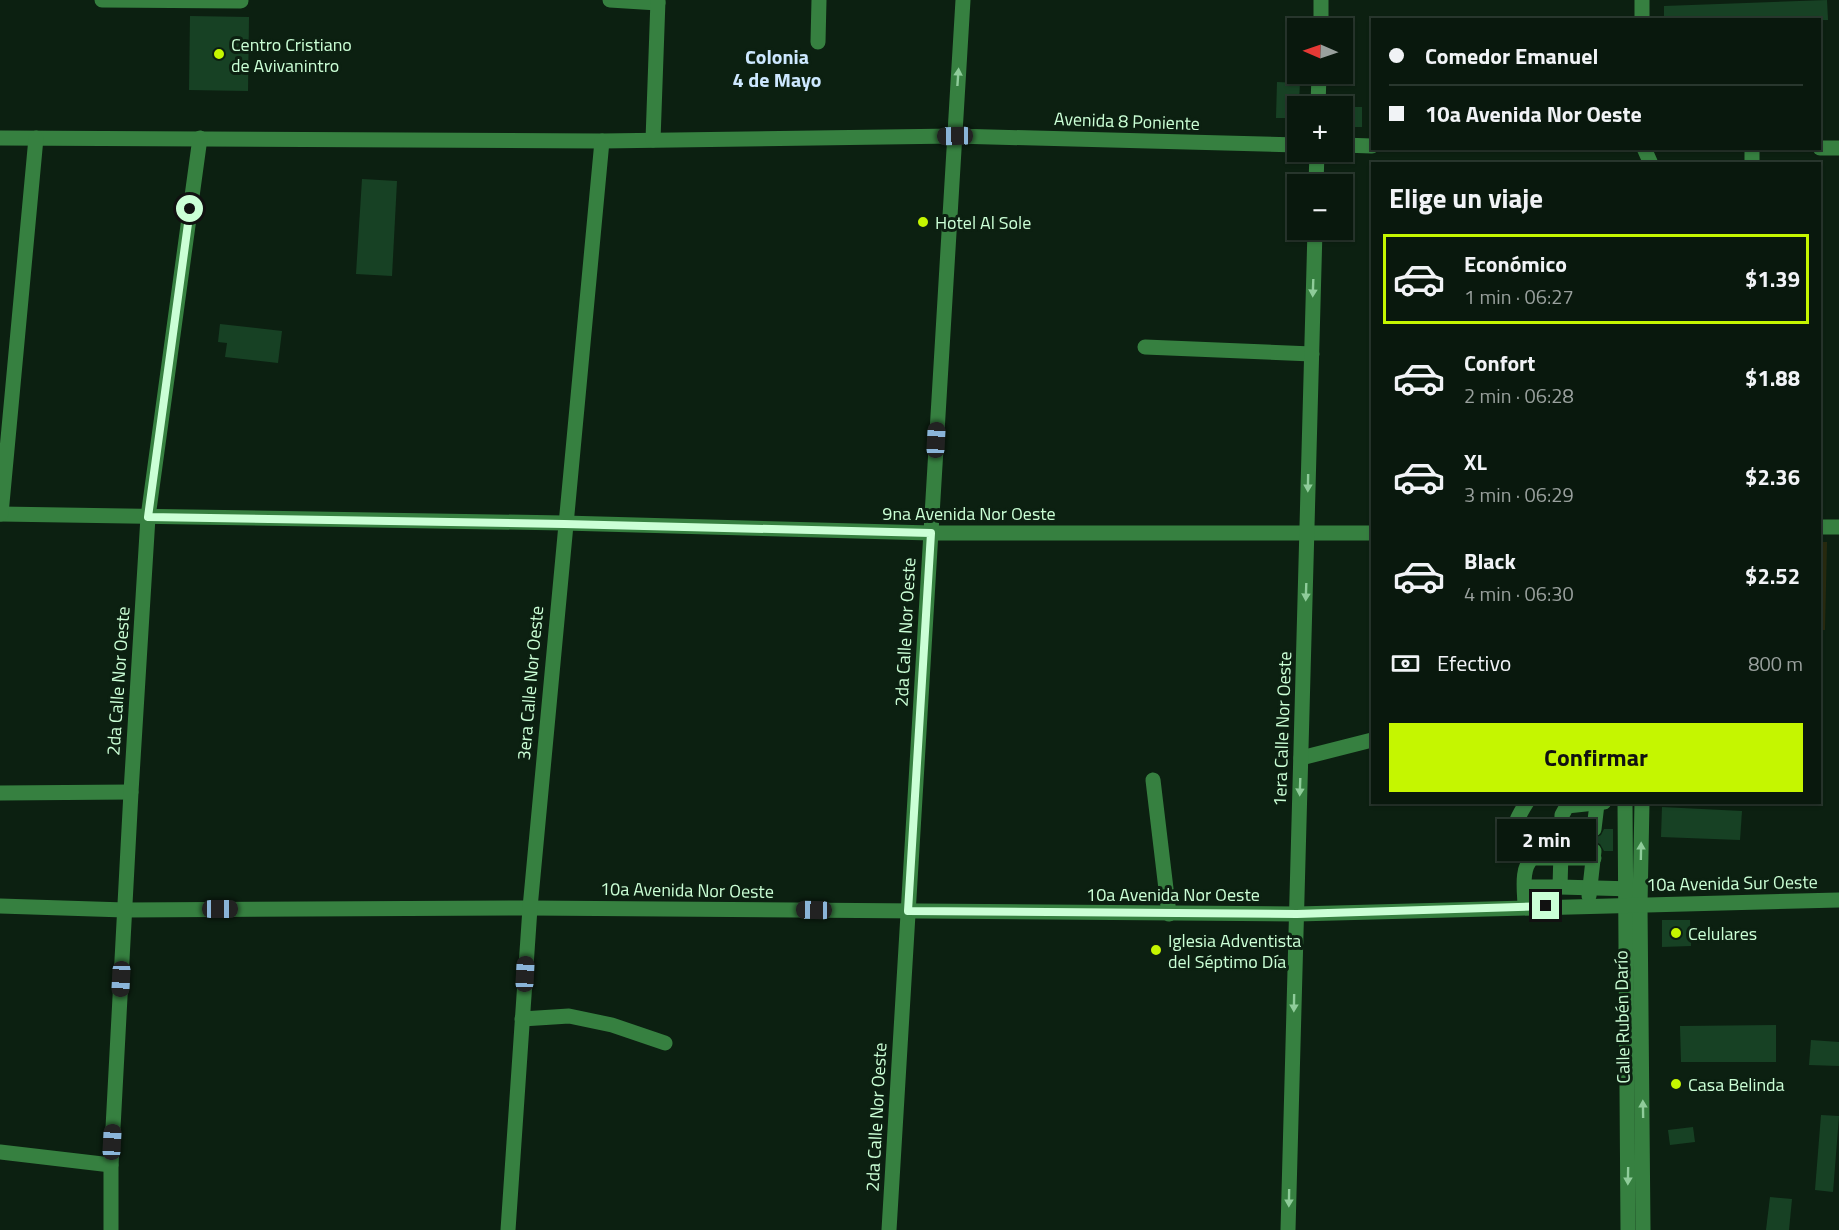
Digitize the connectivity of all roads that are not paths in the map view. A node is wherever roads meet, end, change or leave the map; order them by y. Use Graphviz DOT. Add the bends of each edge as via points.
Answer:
graph roads {
  1 [pos="102,0"];
  2 [pos="610,0"];
  3 [pos="819,0"];
  4 [pos="963,0"];
  5 [pos="1322,0"];
  6 [pos="1642,0"];
  7 [pos="241,1"];
  8 [pos="658,2"];
  9 [pos="1321,18"];
  10 [pos="1642,18"];
  11 [pos="818,42"];
  12 [pos="955,136"];
  13 [pos="0,138"];
  14 [pos="36,138"];
  15 [pos="200,138"];
  16 [pos="653,140"];
  17 [pos="602,141"];
  18 [pos="1287,145"];
  19 [pos="1353,146"];
  20 [pos="1371,146"];
  21 [pos="1821,148"];
  22 [pos="1839,148"];
  23 [pos="1315,240"];
  24 [pos="1145,347"];
  25 [pos="1312,354"];
  26 [pos="1,514"];
  27 [pos="148,517"];
  28 [pos="564,524"];
  29 [pos="1821,527"];
  30 [pos="1839,527"];
  31 [pos="931,533"];
  32 [pos="1307,533"];
  33 [pos="1371,533"];
  34 [pos="1371,740"];
  35 [pos="1301,758"];
  36 [pos="1153,780"];
  37 [pos="131,792"];
  38 [pos="0,793"];
  39 [pos="1526,804"];
  40 [pos="1563,804"];
  41 [pos="1600,804"];
  42 [pos="1625,804"];
  43 [pos="1642,804"];
  44 [pos="1594,829"];
  45 [pos="1560,857"];
  46 [pos="1528,861"];
  47 [pos="1525,887"];
  48 [pos="1560,887"];
  49 [pos="1591,887"];
  50 [pos="1633,897"];
  51 [pos="1839,900"];
  52 [pos="1588,905"];
  53 [pos="0,906"];
  54 [pos="1525,907"];
  55 [pos="530,908"];
  56 [pos="125,910"];
  57 [pos="908,911"];
  58 [pos="1169,914"];
  59 [pos="1297,914"];
  60 [pos="522,1018"];
  61 [pos="665,1043"];
  62 [pos="0,1152"];
  63 [pos="1636,1152"];
  64 [pos="111,1165"];
  65 [pos="111,1230"];
  66 [pos="508,1230"];
  67 [pos="889,1230"];
  68 [pos="1288,1230"];
  69 [pos="1628,1230"];
  70 [pos="1643,1230"];
  1 -- 7 [label="street"];
  2 -- 8 [label="street"];
  3 -- 11 [label="street"];
  12 -- 4 [label="street, 2da Calle Nor Oeste, one-way"];
  5 -- 9 [label="street"];
  6 -- 10 [label="street"];
  8 -- 16 [label="street"];
  12 -- 16 [label="street, Avenida 8 Poniente"];
  12 -- 18 [label="street, Avenida 8 Poniente"];
  12 -- 31 [label="street, 2da Calle Nor Oeste"];
  13 -- 14 [label="street, Avenida 8 Poniente"];
  14 -- 15 [label="street, Avenida 8 Poniente"];
  14 -- 26 [label="street"];
  15 -- 17 [label="street, Avenida 8 Poniente"];
  15 -- 27 [label="street, 2da Calle Nor Oeste"];
  16 -- 17 [label="street, Avenida 8 Poniente"];
  17 -- 28 [label="street, 3era Calle Nor Oeste"];
  19 -- 20 [label="street"];
  21 -- 22 [label="street"];
  23 -- 25 [label="street, 1era Calle Nor Oeste, one-way"];
  24 -- 25 [label="street"];
  25 -- 32 [label="street, 1era Calle Nor Oeste, one-way"];
  26 -- 27 [label="street, 9na Avenida Nor Oeste"];
  27 -- 28 [label="street, 9na Avenida Nor Oeste"];
  27 -- 37 [label="street, 2da Calle Nor Oeste"];
  28 -- 31 [label="street, 9na Avenida Nor Oeste"];
  28 -- 55 [label="street, 3era Calle Nor Oeste"];
  29 -- 30 [label="street"];
  31 -- 32 [label="street, 9na Avenida Nor Oeste"];
  31 -- 57 [label="street, 2da Calle Nor Oeste"];
  32 -- 33 [label="street, 9na Avenida Nor Oeste"];
  32 -- 35 [label="street, 1era Calle Nor Oeste, one-way"];
  34 -- 35 [label="street"];
  35 -- 59 [label="street, 1era Calle Nor Oeste, one-way"];
  36 -- 58 [label="street"];
  37 -- 38 [label="street"];
  37 -- 56 [label="street, 2da Calle Nor Oeste"];
  39 -- 46 [label="street" via="1516,820 1515,835 1516,846"];
  40 -- 45 [label="street"];
  41 -- 44 [label="street"];
  42 -- 50 [label="street, Calle Rubén Darío"];
  50 -- 43 [label="street, Calle Rubén Darío, one-way"];
  45 -- 46 [label="street"];
  45 -- 48 [label="street"];
  45 -- 49 [label="street" via="1594,855"];
  46 -- 47 [label="street"];
  47 -- 48 [label="street"];
  47 -- 54 [label="street"];
  48 -- 49 [label="street"];
  49 -- 50 [label="street"];
  49 -- 52 [label="street"];
  50 -- 51 [label="street, 10a Avenida Sur Oeste"];
  50 -- 52 [label="street, 10a Avenida Nor Oeste"];
  50 -- 63 [label="street, Calle Rubén Darío"];
  52 -- 54 [label="street, 10a Avenida Nor Oeste"];
  53 -- 56 [label="street, 10a Avenida Nor Oeste"];
  54 -- 59 [label="street, 10a Avenida Nor Oeste"];
  55 -- 56 [label="street, 10a Avenida Nor Oeste"];
  55 -- 57 [label="street, 10a Avenida Nor Oeste"];
  55 -- 60 [label="street, 3era Calle Nor Oeste"];
  56 -- 64 [label="street, 2da Calle Nor Oeste"];
  57 -- 58 [label="street, 10a Avenida Nor Oeste"];
  57 -- 67 [label="street, 2da Calle Nor Oeste"];
  58 -- 59 [label="street, 10a Avenida Nor Oeste"];
  59 -- 68 [label="street, 1era Calle Nor Oeste, one-way"];
  60 -- 61 [label="street" via="569,1016 612,1024"];
  60 -- 66 [label="street, 3era Calle Nor Oeste"];
  62 -- 64 [label="street"];
  63 -- 69 [label="street, Calle Rubén Darío, one-way"];
  63 -- 70 [label="street, Calle Rubén Darío"];
  64 -- 65 [label="street, 2da Calle Nor Oeste"];
}
